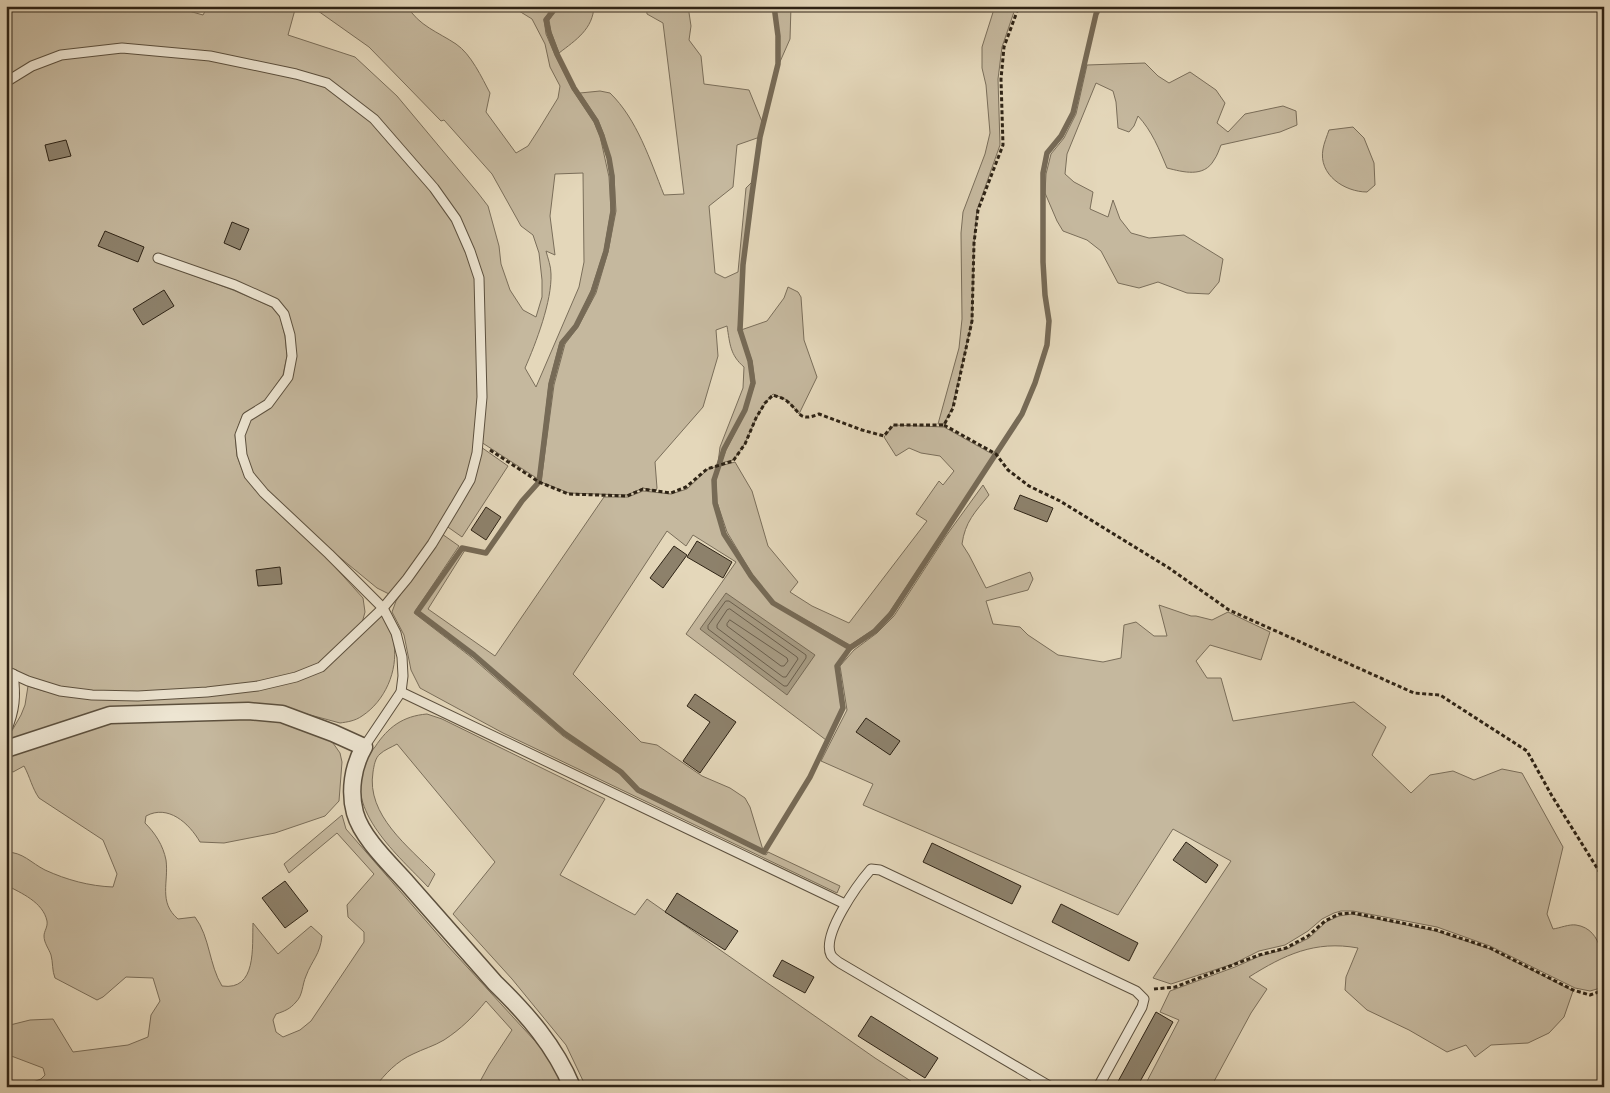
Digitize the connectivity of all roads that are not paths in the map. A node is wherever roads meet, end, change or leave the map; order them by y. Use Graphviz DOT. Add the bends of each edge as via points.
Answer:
graph roads {
  1 [pos="6,82"];
  2 [pos="158,258"];
  3 [pos="383,608"];
  4 [pos="10,672"];
  5 [pos="401,692"];
  6 [pos="6,730"];
  7 [pos="364,747"];
  8 [pos="6,749"];
  9 [pos="845,904"];
  10 [pos="572,1087"];
  11 [pos="1051,1087"];
  12 [pos="1098,1087"];
  1 -- 3 [label="lane" via="32,66 61,55 122,48 228,59 296,74 327,83 374,119 434,188 456,219 479,278 482,397 478,442 470,480 461,496 427,552"];
  2 -- 3 [label="lane" via="235,285 275,303 284,314 292,356 288,377 268,404 247,417 240,435 242,455 249,475 264,493"];
  3 -- 4 [label="lane" via="321,667 258,686 138,696 92,695 60,691"];
  3 -- 5 [label="lane" via="396,633 402,657"];
  4 -- 6 [label="lane" via="16,692 15,707"];
  5 -- 7 [label="lane"];
  5 -- 9 [label="lane"];
  7 -- 8 [label="street" via="282,714 248,710 110,715"];
  7 -- 10 [label="street" via="353,777 355,813 363,830 551,1046"];
  9 -- 11 [label="lane" via="832,933 831,956"];
  9 -- 12 [label="lane" via="871,869 880,870 1136,991 1144,999 1142,1007"];
}
